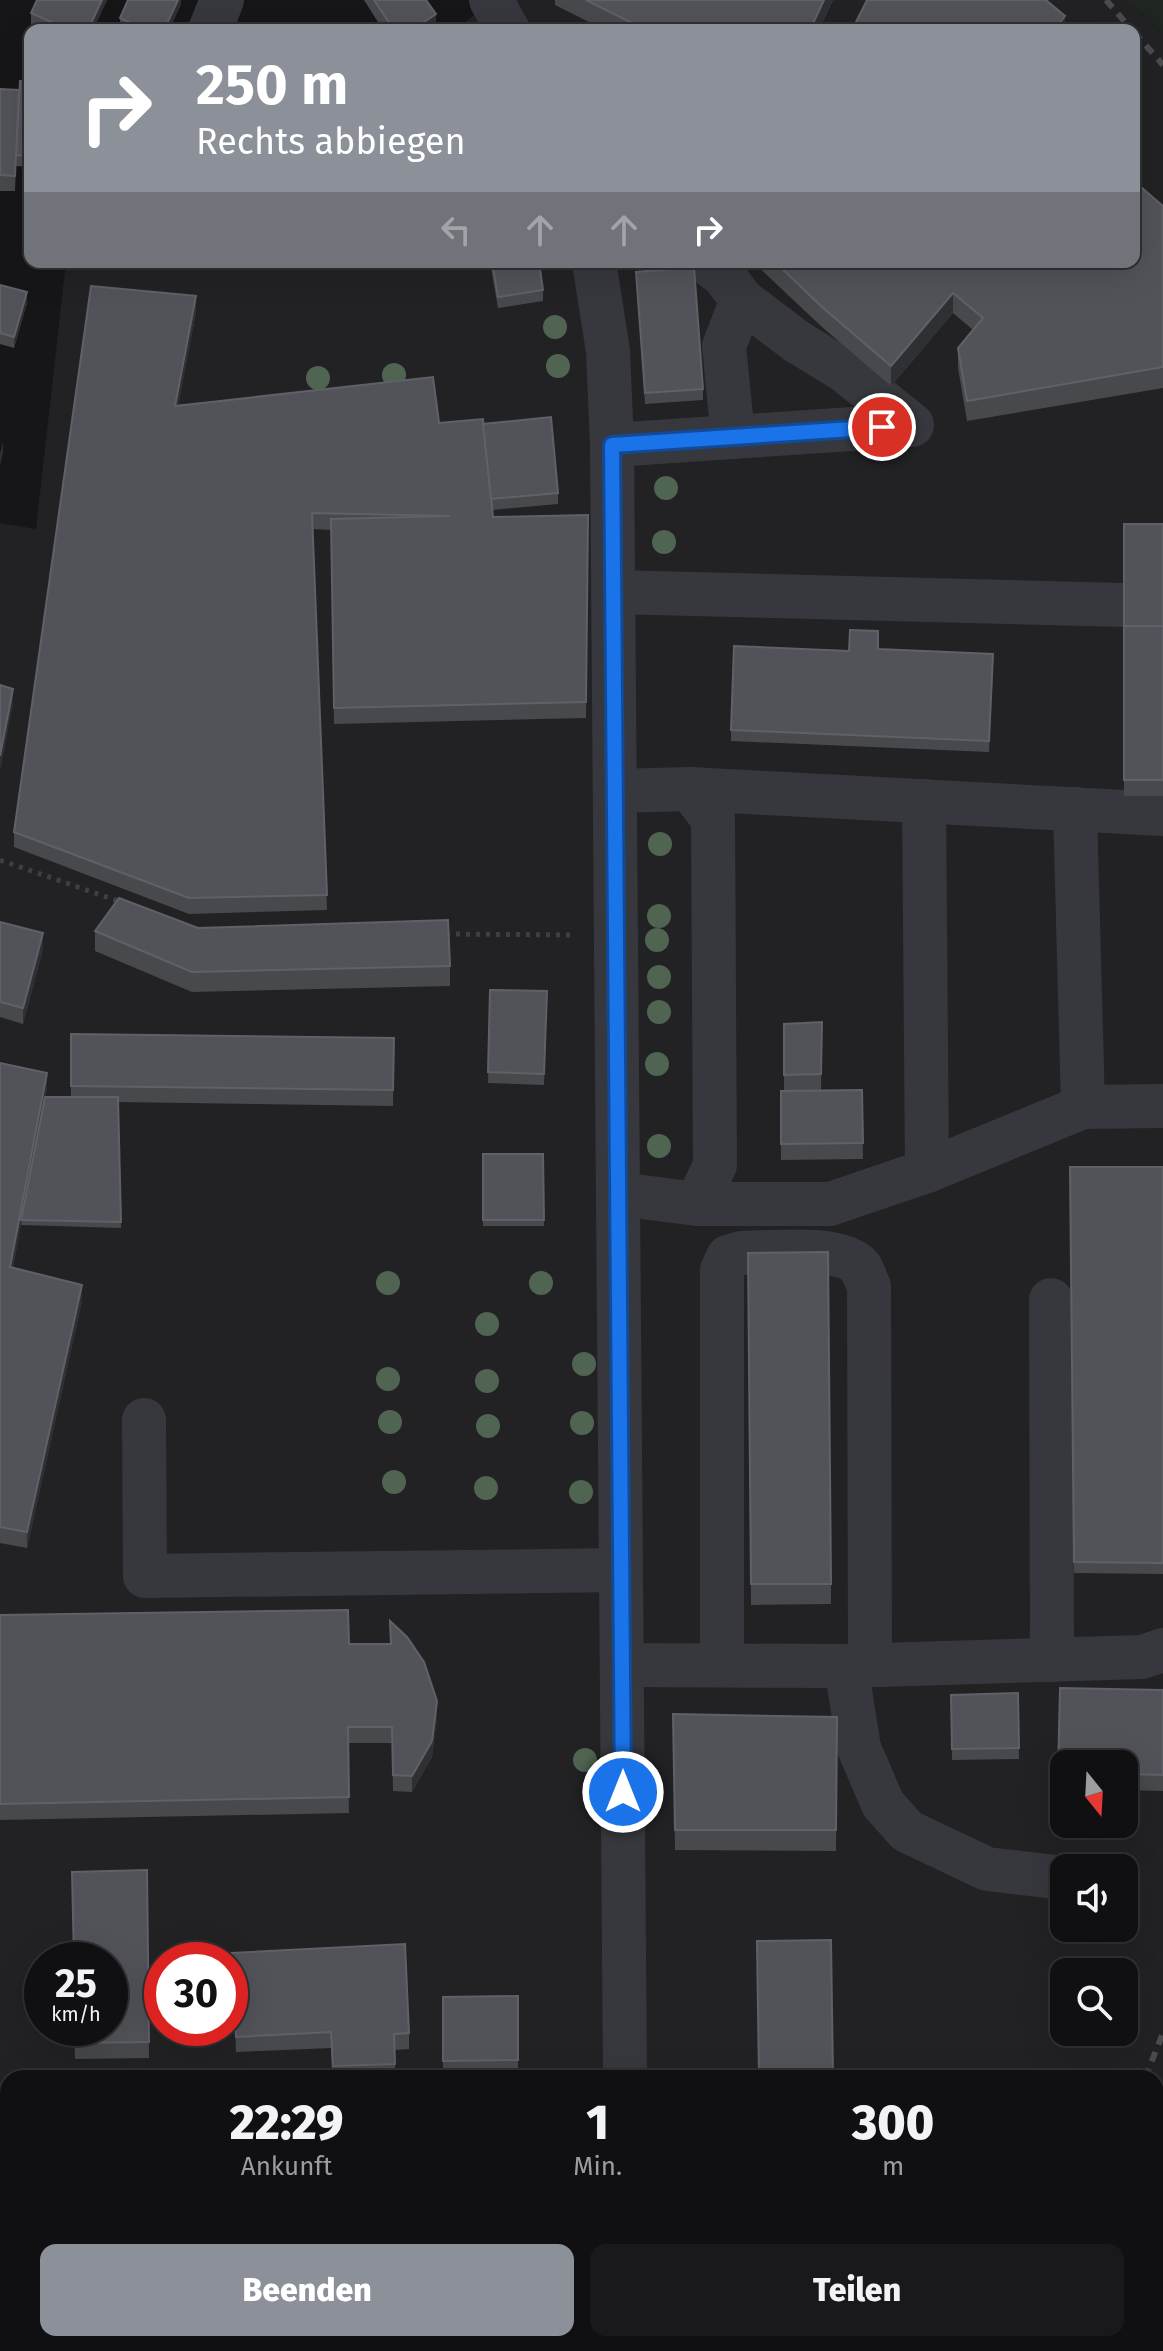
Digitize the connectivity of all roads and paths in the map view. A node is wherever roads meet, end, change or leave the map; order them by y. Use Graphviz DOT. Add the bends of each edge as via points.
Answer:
graph roads {
  1 [pos="222,0"];
  2 [pos="491,0"];
  3 [pos="212,24"];
  4 [pos="505,24"];
  5 [pos="607,268"];
  6 [pos="714,268"];
  7 [pos="742,300"];
  8 [pos="733,437"];
  9 [pos="612,445"];
  10 [pos="613,592"];
  11 [pos="1163,606"];
  12 [pos="690,789"];
  13 [pos="615,791"];
  14 [pos="924,801"];
  15 [pos="1075,809"];
  16 [pos="1163,814"];
  17 [pos="0,860"];
  18 [pos="134,906"];
  19 [pos="444,934"];
  20 [pos="617,936"];
  21 [pos="1163,1106"];
  22 [pos="1083,1107"];
  23 [pos="927,1171"];
  24 [pos="619,1194"];
  25 [pos="697,1204"];
  26 [pos="1051,1300"];
  27 [pos="144,1420"];
  28 [pos="621,1570"];
  29 [pos="1163,1650"];
  30 [pos="1052,1660"];
  31 [pos="622,1665"];
  32 [pos="722,1665"];
  33 [pos="858,1665"];
  34 [pos="1050,1876"];
  35 [pos="625,2070"];
  1 -- 3 [label="street"];
  2 -- 4 [label="street"];
  5 -- 9 [label="street"];
  6 -- 7 [label="street"];
  7 -- 8 [label="street" via="724,346"];
  7 -- 8 [label="street" via="912,425"];
  8 -- 9 [label="street"];
  9 -- 10 [label="street"];
  10 -- 11 [label="street"];
  10 -- 13 [label="street"];
  12 -- 13 [label="street"];
  12 -- 14 [label="street"];
  12 -- 25 [label="street" via="713,819 715,1165"];
  13 -- 20 [label="street"];
  14 -- 15 [label="street"];
  14 -- 23 [label="street"];
  15 -- 16 [label="street"];
  15 -- 22 [label="street"];
  17 -- 18 [label="path"];
  19 -- 20 [label="path"];
  20 -- 24 [label="street"];
  21 -- 22 [label="street"];
  22 -- 23 [label="street"];
  23 -- 25 [label="street" via="830,1204"];
  24 -- 25 [label="street"];
  24 -- 28 [label="street"];
  26 -- 30 [label="street"];
  27 -- 28 [label="street" via="145,1576"];
  28 -- 31 [label="street"];
  29 -- 30 [label="street" via="1142,1657"];
  30 -- 33 [label="street"];
  31 -- 32 [label="street"];
  31 -- 35 [label="street"];
  32 -- 33 [label="street"];
  32 -- 33 [label="street" via="722,1270 728,1257 741,1253 829,1253 860,1266 869,1286"];
  33 -- 34 [label="street" via="859,1748 883,1804 907,1831 987,1869"];
}
